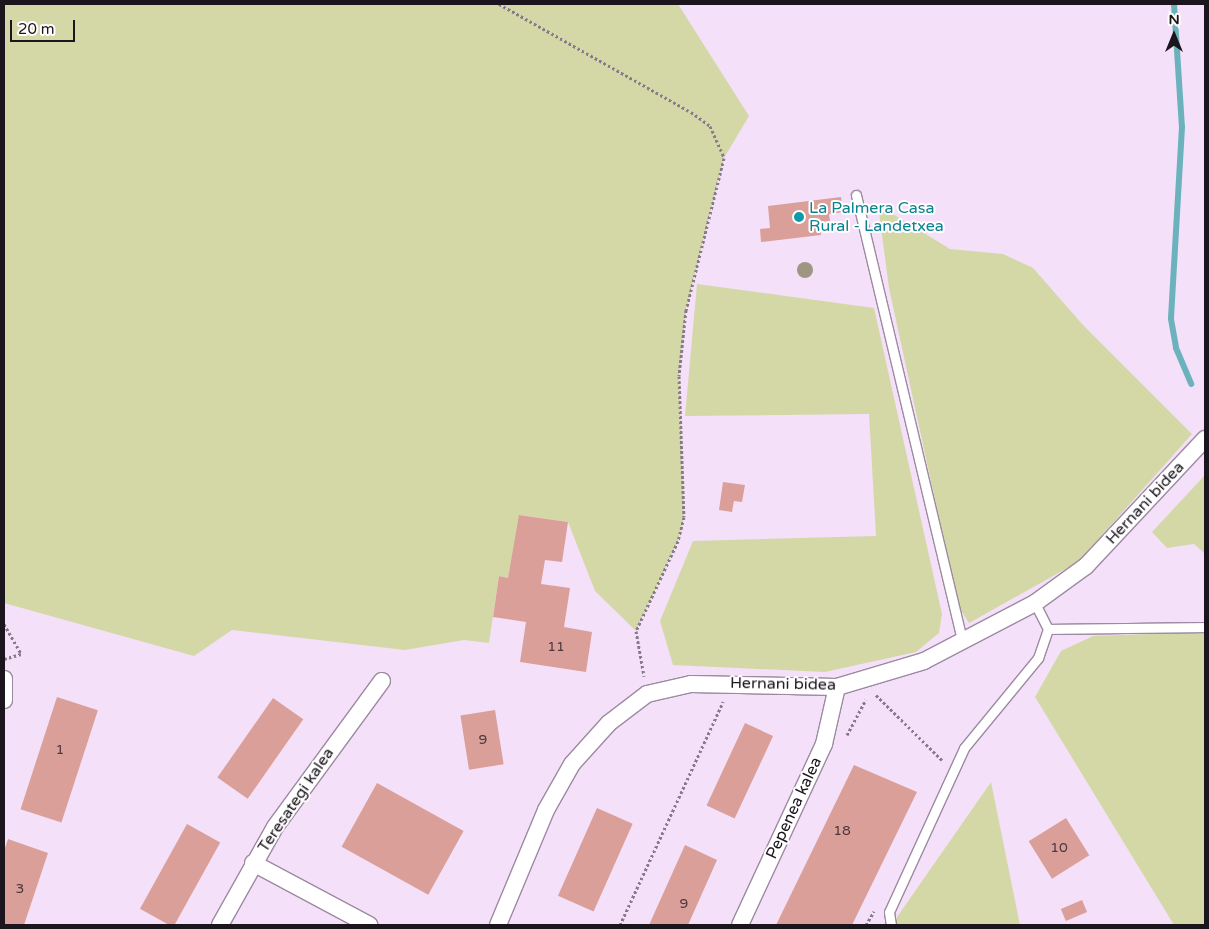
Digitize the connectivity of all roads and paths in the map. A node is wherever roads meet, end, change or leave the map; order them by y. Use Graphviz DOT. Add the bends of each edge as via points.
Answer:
graph roads {
  1 [pos="498,4"];
  2 [pos="856,195"];
  3 [pos="1205,439"];
  4 [pos="1035,603"];
  5 [pos="4,624"];
  6 [pos="1205,627"];
  7 [pos="1048,629"];
  8 [pos="962,641"];
  9 [pos="4,660"];
  10 [pos="4,679"];
  11 [pos="382,681"];
  12 [pos="838,688"];
  13 [pos="647,694"];
  14 [pos="876,695"];
  15 [pos="718,698"];
  16 [pos="4,700"];
  17 [pos="940,770"];
  18 [pos="253,863"];
  19 [pos="875,908"];
  20 [pos="220,925"];
  21 [pos="369,925"];
  22 [pos="498,925"];
  23 [pos="520,925"];
  24 [pos="527,925"];
  25 [pos="620,925"];
  26 [pos="740,925"];
  27 [pos="866,925"];
  28 [pos="891,925"];
  1 -- 13 [label="path" via="691,112 710,126 724,158 686,310 680,376 684,517 678,541 636,631"];
  2 -- 8 [label="lane"];
  3 -- 4 [label="street, Hernani bidea" via="1086,566"];
  4 -- 7 [label="lane"];
  4 -- 8 [label="street, Hernani bidea"];
  5 -- 9 [label="path" via="21,654"];
  6 -- 7 [label="lane"];
  7 -- 28 [label="lane" via="1026,677 964,748 889,912"];
  8 -- 12 [label="street, Hernani bidea" via="924,661"];
  10 -- 16 [label="street"];
  11 -- 18 [label="street, Teresategi kalea"];
  12 -- 13 [label="street, Hernani bidea" via="691,684"];
  12 -- 26 [label="street, Pepenea kalea" via="824,744"];
  13 -- 22 [label="street, Hernani bidea" via="609,723 572,764 546,810"];
  14 -- 17 [label="path" via="944,762"];
  15 -- 25 [label="path" via="726,696"];
  18 -- 20 [label="street, Teresategi kalea"];
  18 -- 21 [label="street"];
  19 -- 27 [label="path"];
  23 -- 24 [label="path" via="522,922"];
}
